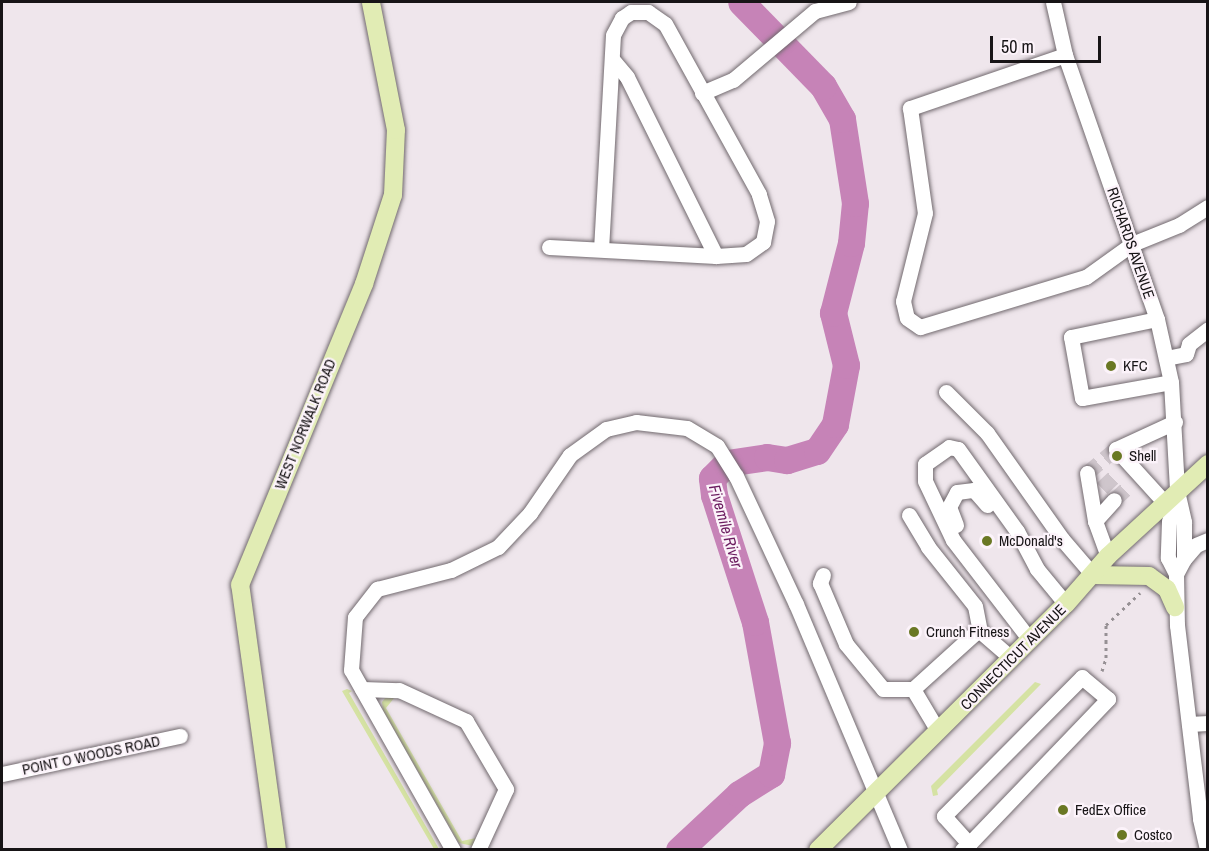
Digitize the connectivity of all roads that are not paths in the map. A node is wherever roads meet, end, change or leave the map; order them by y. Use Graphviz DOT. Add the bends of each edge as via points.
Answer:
graph roads {
  1 [pos="371,2"];
  2 [pos="849,2"];
  3 [pos="1053,2"];
  4 [pos="1065,55"];
  5 [pos="612,59"];
  6 [pos="702,93"];
  7 [pos="1208,207"];
  8 [pos="1132,244"];
  9 [pos="549,247"];
  10 [pos="601,249"];
  11 [pos="716,256"];
  12 [pos="1157,319"];
  13 [pos="1208,329"];
  14 [pos="1166,358"];
  15 [pos="1171,382"];
  16 [pos="946,392"];
  17 [pos="1175,422"];
  18 [pos="1208,464"];
  19 [pos="1086,473"];
  20 [pos="1171,497"];
  21 [pos="1114,500"];
  22 [pos="909,515"];
  23 [pos="1095,521"];
  24 [pos="1017,531"];
  25 [pos="1208,540"];
  26 [pos="1108,556"];
  27 [pos="1184,559"];
  28 [pos="1176,574"];
  29 [pos="823,575"];
  30 [pos="1093,575"];
  31 [pos="982,578"];
  32 [pos="1066,604"];
  33 [pos="1175,607"];
  34 [pos="980,632"];
  35 [pos="1030,640"];
  36 [pos="1011,658"];
  37 [pos="362,689"];
  38 [pos="914,689"];
  39 [pos="1208,723"];
  40 [pos="1190,724"];
  41 [pos="938,731"];
  42 [pos="180,736"];
  43 [pos="2,774"];
  44 [pos="876,792"];
  45 [pos="966,847"];
  46 [pos="277,849"];
  47 [pos="453,849"];
  48 [pos="478,849"];
  49 [pos="818,849"];
  50 [pos="900,849"];
  51 [pos="1207,849"];
  1 -- 46 [label="main road, WEST NORWALK ROAD" via="396,130 393,195 364,284 240,585"];
  2 -- 6 [label="street" via="815,11 733,80"];
  3 -- 4 [label="street, RICHARDS AVENUE"];
  4 -- 8 [label="street, RICHARDS AVENUE"];
  4 -- 8 [label="street" via="910,108 925,213 903,301 907,318 920,327 1086,278"];
  5 -- 6 [label="street" via="613,35 622,18 631,12 648,12 665,24"];
  5 -- 10 [label="street"];
  5 -- 11 [label="street" via="627,77"];
  6 -- 11 [label="street" via="759,194 767,221 763,242 746,254"];
  7 -- 8 [label="street" via="1179,225"];
  8 -- 12 [label="street, RICHARDS AVENUE"];
  9 -- 10 [label="street"];
  10 -- 11 [label="street"];
  12 -- 14 [label="street, RICHARDS AVENUE"];
  12 -- 15 [label="street" via="1071,337 1082,398"];
  13 -- 14 [label="street" via="1189,344 1186,354"];
  14 -- 15 [label="street, RICHARDS AVENUE"];
  15 -- 17 [label="street, RICHARDS AVENUE"];
  16 -- 30 [label="street" via="987,433 1062,539"];
  17 -- 20 [label="street, RICHARDS AVENUE"];
  17 -- 20 [label="street" via="1116,449 1122,469 1134,481"];
  18 -- 20 [label="main road, CONNECTICUT AVENUE"];
  19 -- 23 [label="street" via="1097,494"];
  20 -- 26 [label="main road, CONNECTICUT AVENUE"];
  20 -- 27 [label="street, RICHARDS AVENUE" via="1183,512"];
  20 -- 28 [label="street, RICHARDS AVENUE" via="1168,558"];
  21 -- 23 [label="street"];
  22 -- 34 [label="street" via="928,547 975,606"];
  23 -- 26 [label="street"];
  24 -- 31 [label="street" via="1002,526 974,490 957,492 951,497 950,514 977,560"];
  24 -- 31 [label="street" via="958,449 949,447 925,464 925,481 953,540"];
  24 -- 32 [label="street" via="1037,569"];
  25 -- 27 [label="street" via="1196,545"];
  26 -- 30 [label="main road, CONNECTICUT AVENUE"];
  27 -- 28 [label="street, RICHARDS AVENUE"];
  28 -- 33 [label="street, RICHARDS AVENUE"];
  29 -- 38 [label="street" via="820,583 846,644 883,688"];
  30 -- 32 [label="main road, CONNECTICUT AVENUE"];
  30 -- 33 [label="main road" via="1149,576 1167,589"];
  31 -- 35 [label="street"];
  32 -- 35 [label="main road, CONNECTICUT AVENUE"];
  33 -- 40 [label="street, RICHARDS AVENUE"];
  34 -- 36 [label="street"];
  34 -- 38 [label="street"];
  35 -- 36 [label="main road, CONNECTICUT AVENUE"];
  36 -- 41 [label="main road, CONNECTICUT AVENUE"];
  37 -- 44 [label="street" via="351,670 351,641 355,617 369,595 386,585 451,570 498,547 530,513 570,455 594,436 620,424 655,422 687,428 717,446 736,476"];
  37 -- 47 [label="street"];
  37 -- 48 [label="street" via="399,690 466,721 506,789"];
  38 -- 41 [label="street"];
  39 -- 40 [label="street"];
  40 -- 51 [label="street, RICHARDS AVENUE"];
  41 -- 44 [label="main road, CONNECTICUT AVENUE"];
  42 -- 43 [label="street, POINT O WOODS ROAD"];
  44 -- 49 [label="main road, CONNECTICUT AVENUE"];
  44 -- 50 [label="street"];
  45 -- 45 [label="street" via="1108,699 1082,677 944,816"];
}
